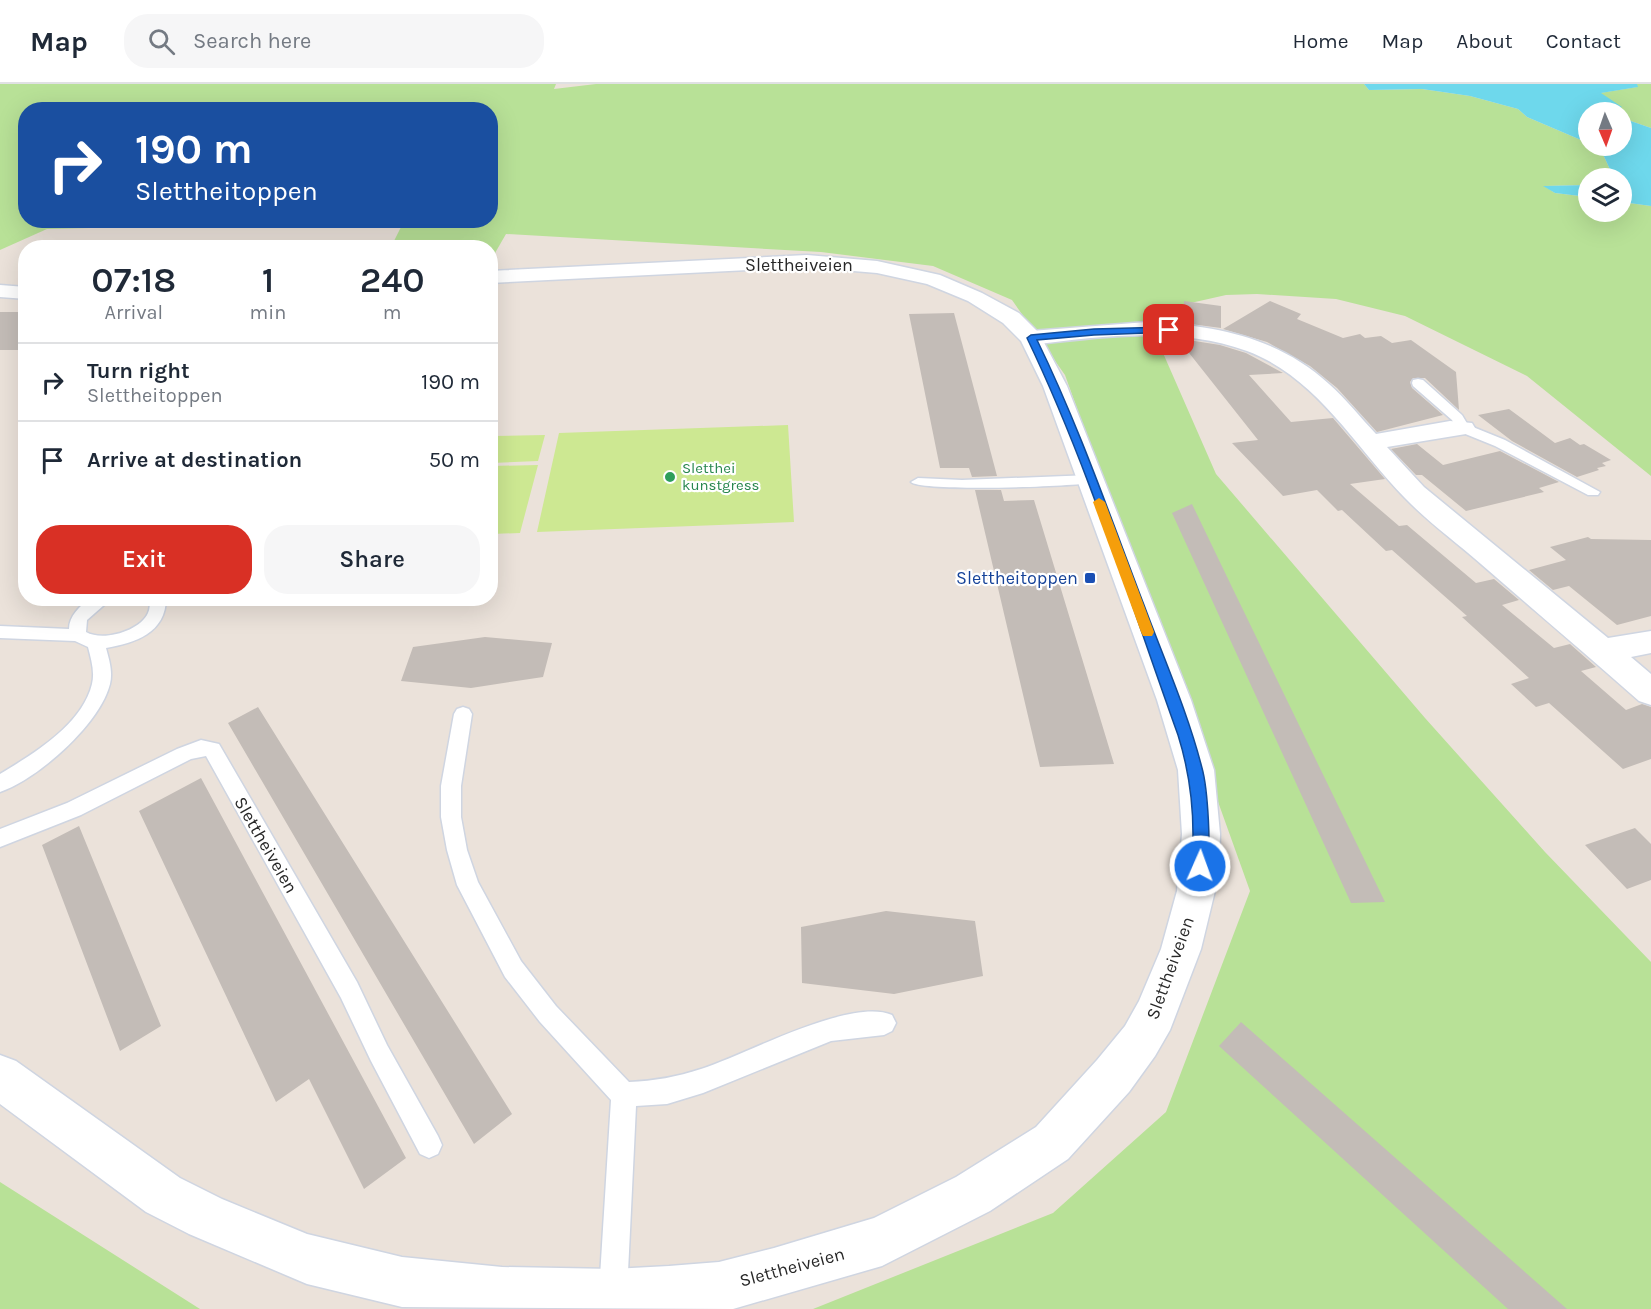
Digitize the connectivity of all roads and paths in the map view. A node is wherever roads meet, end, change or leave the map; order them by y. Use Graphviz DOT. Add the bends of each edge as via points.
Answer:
graph roads {
  1 [pos="498,277"];
  2 [pos="0,291"];
  3 [pos="18,292"];
  4 [pos="1031,338"];
  5 [pos="1418,383"];
  6 [pos="1463,428"];
  7 [pos="1368,443"];
  8 [pos="1091,479"];
  9 [pos="918,482"];
  10 [pos="1593,492"];
  11 [pos="92,606"];
  12 [pos="160,606"];
  13 [pos="0,632"];
  14 [pos="78,635"];
  15 [pos="1651,642"];
  16 [pos="96,643"];
  17 [pos="1603,651"];
  18 [pos="1651,692"];
  19 [pos="463,714"];
  20 [pos="0,784"];
  21 [pos="0,838"];
  22 [pos="884,1023"];
  23 [pos="0,1077"];
  24 [pos="624,1095"];
  25 [pos="429,1145"];
  26 [pos="612,1295"];
  1 -- 4 [label="street, Slettheiveien" via="807,261 855,264 923,277 955,288 1011,318"];
  2 -- 3 [label="street"];
  4 -- 7 [label="street" via="1149,329 1188,331 1264,348 1306,375"];
  4 -- 8 [label="street, Slettheiveien" via="1055,386"];
  5 -- 6 [label="lane"];
  6 -- 7 [label="street"];
  6 -- 10 [label="lane"];
  7 -- 17 [label="street" via="1415,493"];
  8 -- 9 [label="lane"];
  8 -- 26 [label="street, Slettheiveien" via="1174,700 1196,770 1201,834 1196,891 1181,949 1155,1015 1140,1041 1052,1143 973,1194 882,1241 719,1287"];
  11 -- 14 [label="lane" via="79,618"];
  12 -- 16 [label="lane" via="157,614 138,632"];
  13 -- 14 [label="lane"];
  14 -- 16 [label="lane"];
  15 -- 17 [label="street"];
  16 -- 20 [label="lane" via="103,672 101,687 89,709 48,750"];
  17 -- 18 [label="street"];
  19 -- 24 [label="lane" via="451,786 451,817 468,885 513,969 548,1014"];
  21 -- 25 [label="lane, Slettheiveien" via="74,809 184,754 212,749 349,990"];
  22 -- 24 [label="lane" via="831,1029 667,1092"];
  23 -- 26 [label="street, Slettheiveien" via="163,1196 307,1259 402,1282 502,1293"];
  24 -- 26 [label="lane"];
}
